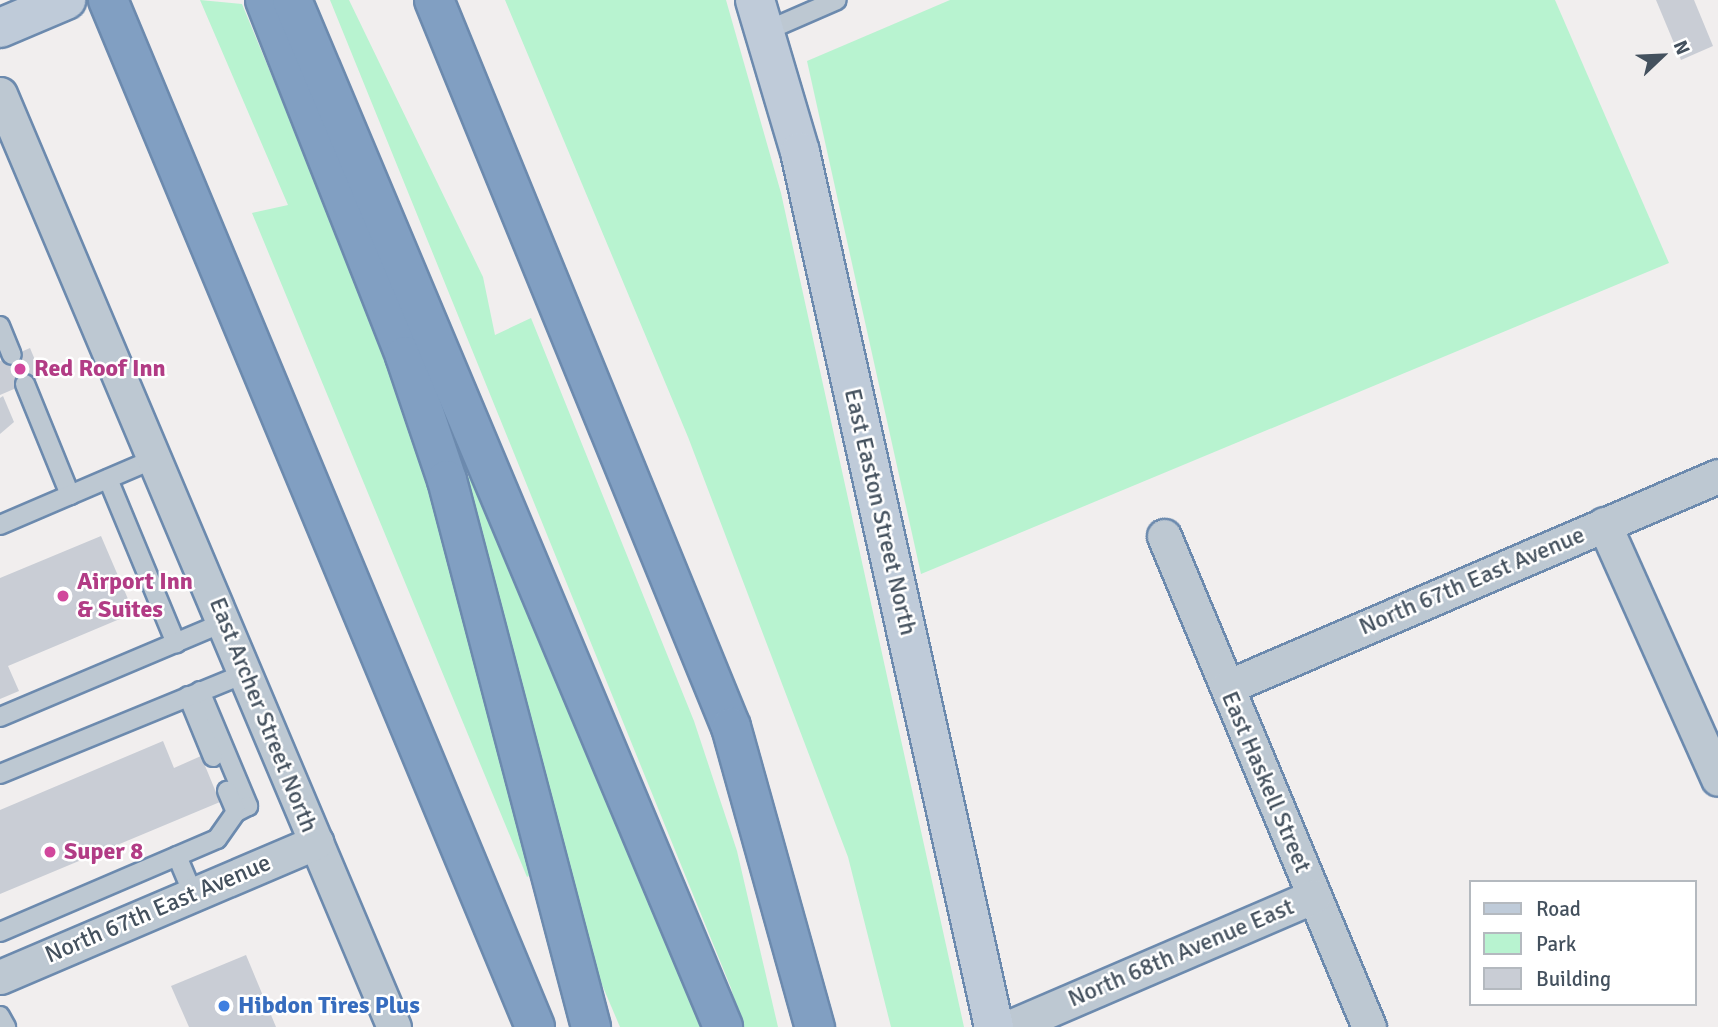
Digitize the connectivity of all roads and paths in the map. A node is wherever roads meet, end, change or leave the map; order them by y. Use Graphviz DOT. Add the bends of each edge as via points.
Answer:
graph roads {
  1 [pos="66,0"];
  2 [pos="108,0"];
  3 [pos="265,0"];
  4 [pos="292,0"];
  5 [pos="434,0"];
  6 [pos="837,0"];
  7 [pos="760,16"];
  8 [pos="15,21"];
  9 [pos="0,94"];
  10 [pos="0,326"];
  11 [pos="12,355"];
  12 [pos="25,384"];
  13 [pos="156,458"];
  14 [pos="1718,477"];
  15 [pos="108,478"];
  16 [pos="70,495"];
  17 [pos="1604,524"];
  18 [pos="0,525"];
  19 [pos="1164,536"];
  20 [pos="225,622"];
  21 [pos="176,643"];
  22 [pos="246,673"];
  23 [pos="1227,687"];
  24 [pos="194,694"];
  25 [pos="0,717"];
  26 [pos="213,757"];
  27 [pos="0,774"];
  28 [pos="1718,779"];
  29 [pos="227,791"];
  30 [pos="236,812"];
  31 [pos="316,842"];
  32 [pos="177,856"];
  33 [pos="193,894"];
  34 [pos="1314,896"];
  35 [pos="0,932"];
  36 [pos="0,977"];
  37 [pos="0,1016"];
  38 [pos="6,1027"];
  39 [pos="394,1027"];
  40 [pos="535,1027"];
  41 [pos="591,1027"];
  42 [pos="723,1027"];
  43 [pos="815,1027"];
  44 [pos="995,1027"];
  45 [pos="1010,1027"];
  46 [pos="1369,1027"];
  1 -- 8 [label="street"];
  2 -- 40 [label="highway"];
  3 -- 41 [label="highway" via="405,356 447,480"];
  4 -- 42 [label="highway"];
  5 -- 43 [label="highway" via="731,727"];
  6 -- 7 [label="lane"];
  7 -- 44 [label="street, East Easton Street North" via="800,152"];
  9 -- 13 [label="street, East Archer Street North"];
  10 -- 11 [label="lane"];
  12 -- 16 [label="lane"];
  13 -- 15 [label="lane"];
  13 -- 20 [label="street, East Archer Street North"];
  14 -- 17 [label="street, North 67th East Avenue"];
  15 -- 16 [label="lane"];
  15 -- 21 [label="lane"];
  16 -- 18 [label="lane"];
  17 -- 23 [label="street, North 67th East Avenue"];
  17 -- 28 [label="street"];
  19 -- 23 [label="street, East Haskell Street"];
  20 -- 21 [label="lane"];
  20 -- 22 [label="street, East Archer Street North"];
  21 -- 25 [label="lane"];
  22 -- 24 [label="lane"];
  22 -- 31 [label="street, East Archer Street North"];
  23 -- 34 [label="street, East Haskell Street"];
  24 -- 26 [label="lane"];
  24 -- 27 [label="lane"];
  24 -- 30 [label="lane" via="248,806"];
  29 -- 30 [label="lane"];
  30 -- 32 [label="lane" via="217,839"];
  31 -- 33 [label="street, North 67th East Avenue"];
  31 -- 39 [label="street, East Archer Street North"];
  32 -- 33 [label="lane"];
  32 -- 35 [label="lane"];
  33 -- 36 [label="street, North 67th East Avenue"];
  34 -- 45 [label="street, North 68th Avenue East"];
  34 -- 46 [label="street, East Haskell Street"];
  37 -- 38 [label="lane"];
}
